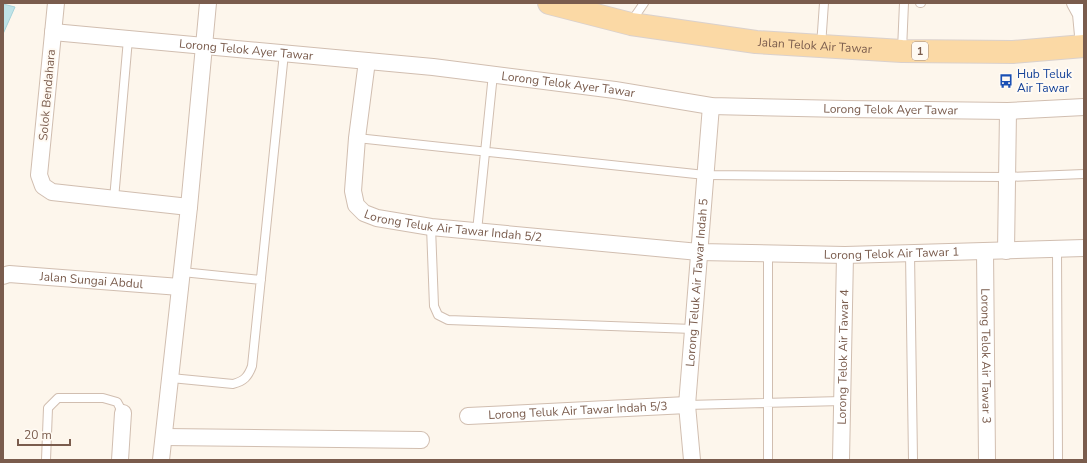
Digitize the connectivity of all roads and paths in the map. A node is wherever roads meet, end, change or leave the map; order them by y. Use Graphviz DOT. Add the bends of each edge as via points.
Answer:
graph roads {
  1 [pos="56,3"];
  2 [pos="208,3"];
  3 [pos="549,3"];
  4 [pos="644,3"];
  5 [pos="824,3"];
  6 [pos="904,3"];
  7 [pos="1075,3"];
  8 [pos="631,24"];
  9 [pos="53,32"];
  10 [pos="128,39"];
  11 [pos="204,46"];
  12 [pos="1084,46"];
  13 [pos="821,47"];
  14 [pos="902,50"];
  15 [pos="284,53"];
  16 [pos="367,61"];
  17 [pos="493,74"];
  18 [pos="711,106"];
  19 [pos="1084,107"];
  20 [pos="1008,111"];
  21 [pos="357,138"];
  22 [pos="485,151"];
  23 [pos="1084,174"];
  24 [pos="705,175"];
  25 [pos="1007,177"];
  26 [pos="114,199"];
  27 [pos="189,207"];
  28 [pos="431,227"];
  29 [pos="476,231"];
  30 [pos="1084,248"];
  31 [pos="1057,250"];
  32 [pos="985,251"];
  33 [pos="1006,251"];
  34 [pos="699,252"];
  35 [pos="768,253"];
  36 [pos="910,253"];
  37 [pos="844,255"];
  38 [pos="3,276"];
  39 [pos="181,280"];
  40 [pos="261,280"];
  41 [pos="693,329"];
  42 [pos="171,378"];
  43 [pos="842,401"];
  44 [pos="768,403"];
  45 [pos="687,405"];
  46 [pos="123,413"];
  47 [pos="468,416"];
  48 [pos="164,437"];
  49 [pos="422,440"];
  50 [pos="46,460"];
  51 [pos="120,460"];
  52 [pos="161,460"];
  53 [pos="692,460"];
  54 [pos="768,460"];
  55 [pos="841,460"];
  56 [pos="913,460"];
  57 [pos="987,460"];
  58 [pos="1058,460"];
  1 -- 9 [label="street, Solok Bendahara"];
  2 -- 11 [label="street"];
  3 -- 8 [label="main road, Jalan Telok Air Tawar / 1"];
  4 -- 8 [label="lane"];
  5 -- 13 [label="lane"];
  6 -- 14 [label="lane"];
  7 -- 12 [label="street" via="1081,14"];
  8 -- 13 [label="main road, Jalan Telok Air Tawar / 1" via="756,42"];
  9 -- 10 [label="street, Lorong Telok Ayer Tawar"];
  9 -- 26 [label="street, Solok Bendahara" via="40,175 43,186 52,192"];
  10 -- 11 [label="street, Lorong Telok Ayer Tawar"];
  10 -- 26 [label="lane"];
  11 -- 15 [label="street, Lorong Telok Ayer Tawar"];
  11 -- 27 [label="street"];
  12 -- 14 [label="main road, Jalan Telok Air Tawar / 1" via="1013,52"];
  13 -- 14 [label="main road, Jalan Telok Air Tawar / 1"];
  15 -- 16 [label="street, Lorong Telok Ayer Tawar"];
  15 -- 40 [label="lane"];
  16 -- 17 [label="street, Lorong Telok Ayer Tawar"];
  16 -- 21 [label="street, Lorong Teluk Air Tawar Indah 5/2"];
  17 -- 18 [label="street, Lorong Telok Ayer Tawar"];
  17 -- 22 [label="lane"];
  18 -- 20 [label="street, Lorong Telok Ayer Tawar"];
  18 -- 24 [label="street, Lorong Teluk Air Tawar Indah 5"];
  19 -- 20 [label="street, Lorong Telok Ayer Tawar"];
  20 -- 25 [label="street"];
  21 -- 22 [label="lane"];
  21 -- 28 [label="street, Lorong Teluk Air Tawar Indah 5/2" via="353,190 356,205 364,214 377,218"];
  22 -- 24 [label="lane"];
  22 -- 29 [label="lane"];
  23 -- 25 [label="lane"];
  24 -- 25 [label="lane"];
  24 -- 34 [label="street, Lorong Teluk Air Tawar Indah 5"];
  25 -- 33 [label="street"];
  26 -- 27 [label="street"];
  27 -- 39 [label="street"];
  28 -- 29 [label="street, Lorong Teluk Air Tawar Indah 5/2"];
  28 -- 41 [label="lane" via="434,306 438,315 448,320"];
  29 -- 34 [label="street, Lorong Teluk Air Tawar Indah 5/2"];
  30 -- 31 [label="street, Lorong Telok Air Tawar 1"];
  31 -- 33 [label="street, Lorong Telok Air Tawar 1"];
  31 -- 58 [label="lane"];
  32 -- 33 [label="street, Lorong Telok Air Tawar 1"];
  32 -- 36 [label="street, Lorong Telok Air Tawar 1"];
  32 -- 57 [label="street, Lorong Telok Air Tawar 3"];
  34 -- 35 [label="street, Lorong Telok Air Tawar 1"];
  34 -- 41 [label="street, Lorong Teluk Air Tawar Indah 5"];
  35 -- 37 [label="street, Lorong Telok Air Tawar 1"];
  35 -- 44 [label="lane"];
  36 -- 37 [label="street, Lorong Telok Air Tawar 1"];
  36 -- 56 [label="lane"];
  37 -- 43 [label="street, Lorong Telok Air Tawar 4"];
  38 -- 39 [label="street, Jalan Sungai Abdul" via="9,274"];
  39 -- 40 [label="lane"];
  39 -- 42 [label="street"];
  40 -- 42 [label="lane" via="254,352 248,376 233,384"];
  41 -- 45 [label="street, Lorong Teluk Air Tawar Indah 5"];
  42 -- 48 [label="street"];
  43 -- 44 [label="lane"];
  43 -- 55 [label="street, Lorong Telok Air Tawar 4"];
  44 -- 45 [label="lane"];
  44 -- 54 [label="lane"];
  45 -- 47 [label="street, Lorong Teluk Air Tawar Indah 5/3"];
  45 -- 53 [label="street, Lorong Teluk Air Tawar Indah 5"];
  46 -- 50 [label="lane" via="117,402 103,398 58,398 48,408"];
  46 -- 51 [label="street"];
  48 -- 49 [label="street"];
  48 -- 52 [label="street"];
}
